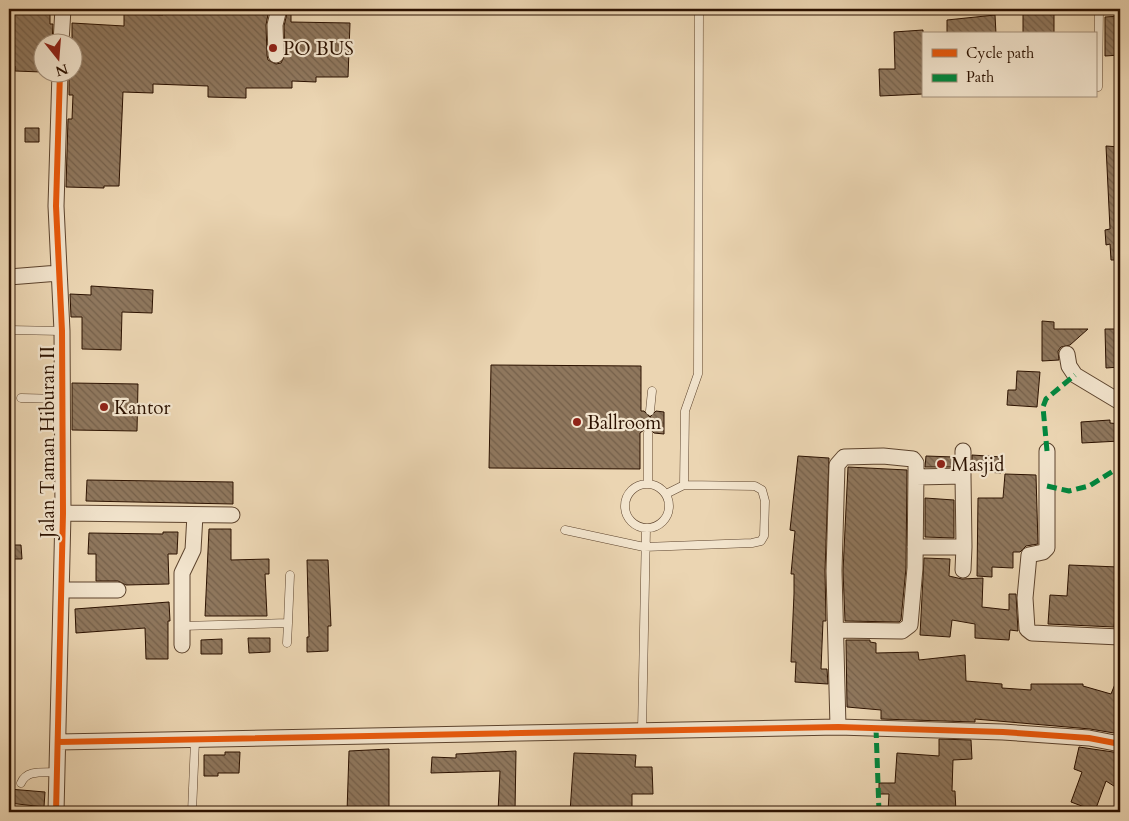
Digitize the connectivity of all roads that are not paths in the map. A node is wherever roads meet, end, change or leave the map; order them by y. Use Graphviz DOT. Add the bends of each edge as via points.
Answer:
graph roads {
  1 [pos="63,9"];
  2 [pos="279,9"];
  3 [pos="699,9"];
  4 [pos="1099,9"];
  5 [pos="62,32"];
  6 [pos="276,55"];
  7 [pos="60,82"];
  8 [pos="1098,88"];
  9 [pos="59,273"];
  10 [pos="9,276"];
  11 [pos="9,330"];
  12 [pos="62,331"];
  13 [pos="1067,354"];
  14 [pos="652,391"];
  15 [pos="21,398"];
  16 [pos="63,399"];
  17 [pos="1120,402"];
  18 [pos="650,411"];
  19 [pos="648,433"];
  20 [pos="963,451"];
  21 [pos="1048,451"];
  22 [pos="963,476"];
  23 [pos="916,477"];
  24 [pos="648,484"];
  25 [pos="684,485"];
  26 [pos="666,494"];
  27 [pos="63,513"];
  28 [pos="195,515"];
  29 [pos="232,515"];
  30 [pos="646,528"];
  31 [pos="565,530"];
  32 [pos="644,547"];
  33 [pos="915,547"];
  34 [pos="964,547"];
  35 [pos="964,570"];
  36 [pos="290,575"];
  37 [pos="62,590"];
  38 [pos="118,590"];
  39 [pos="288,623"];
  40 [pos="181,626"];
  41 [pos="836,630"];
  42 [pos="1120,637"];
  43 [pos="287,644"];
  44 [pos="182,645"];
  45 [pos="838,727"];
  46 [pos="642,730"];
  47 [pos="196,741"];
  48 [pos="58,742"];
  49 [pos="1120,744"];
  50 [pos="57,772"];
  51 [pos="21,783"];
  52 [pos="56,812"];
  53 [pos="192,812"];
  1 -- 5 [label="street"];
  2 -- 6 [label="street" via="275,25"];
  3 -- 25 [label="lane" via="698,374 684,411"];
  4 -- 8 [label="lane"];
  7 -- 9 [label="street, Jalan Taman Hiburan II" via="56,176"];
  9 -- 10 [label="street"];
  9 -- 12 [label="street, Jalan Taman Hiburan II"];
  11 -- 12 [label="lane"];
  12 -- 16 [label="street, Jalan Taman Hiburan II"];
  13 -- 17 [label="street" via="1075,375"];
  14 -- 18 [label="lane"];
  15 -- 16 [label="lane"];
  16 -- 27 [label="street, Jalan Taman Hiburan II"];
  19 -- 24 [label="lane"];
  20 -- 22 [label="street"];
  21 -- 42 [label="street" via="1047,548 1029,555 1025,598 1027,629 1032,633"];
  22 -- 23 [label="street"];
  22 -- 34 [label="street"];
  23 -- 33 [label="street"];
  23 -- 41 [label="street" via="913,459 854,456 844,457 838,462"];
  24 -- 26 [label="lane" via="661,488"];
  24 -- 30 [label="lane" via="641,484 629,492 624,505 633,524"];
  25 -- 26 [label="lane"];
  25 -- 32 [label="lane" via="755,486 762,490 765,501 761,541"];
  26 -- 30 [label="lane" via="668,514 659,525"];
  27 -- 28 [label="street"];
  27 -- 37 [label="street, Jalan Taman Hiburan II"];
  28 -- 29 [label="street"];
  28 -- 40 [label="street" via="194,550 182,573"];
  30 -- 32 [label="lane"];
  31 -- 32 [label="lane"];
  32 -- 46 [label="lane"];
  33 -- 34 [label="street"];
  33 -- 41 [label="street" via="912,616 907,629 894,632"];
  34 -- 35 [label="street"];
  36 -- 39 [label="lane"];
  37 -- 38 [label="street"];
  37 -- 48 [label="street, Jalan Taman Hiburan II"];
  39 -- 40 [label="lane"];
  39 -- 43 [label="lane"];
  40 -- 44 [label="street"];
  41 -- 45 [label="street"];
  45 -- 46 [label="street"];
  45 -- 49 [label="street" via="1003,732 1089,738"];
  46 -- 47 [label="street"];
  47 -- 48 [label="street"];
  47 -- 53 [label="lane"];
  48 -- 50 [label="street, Jalan Taman Hiburan II"];
  50 -- 51 [label="lane" via="29,774"];
  50 -- 52 [label="street, Jalan Taman Hiburan II"];
}
